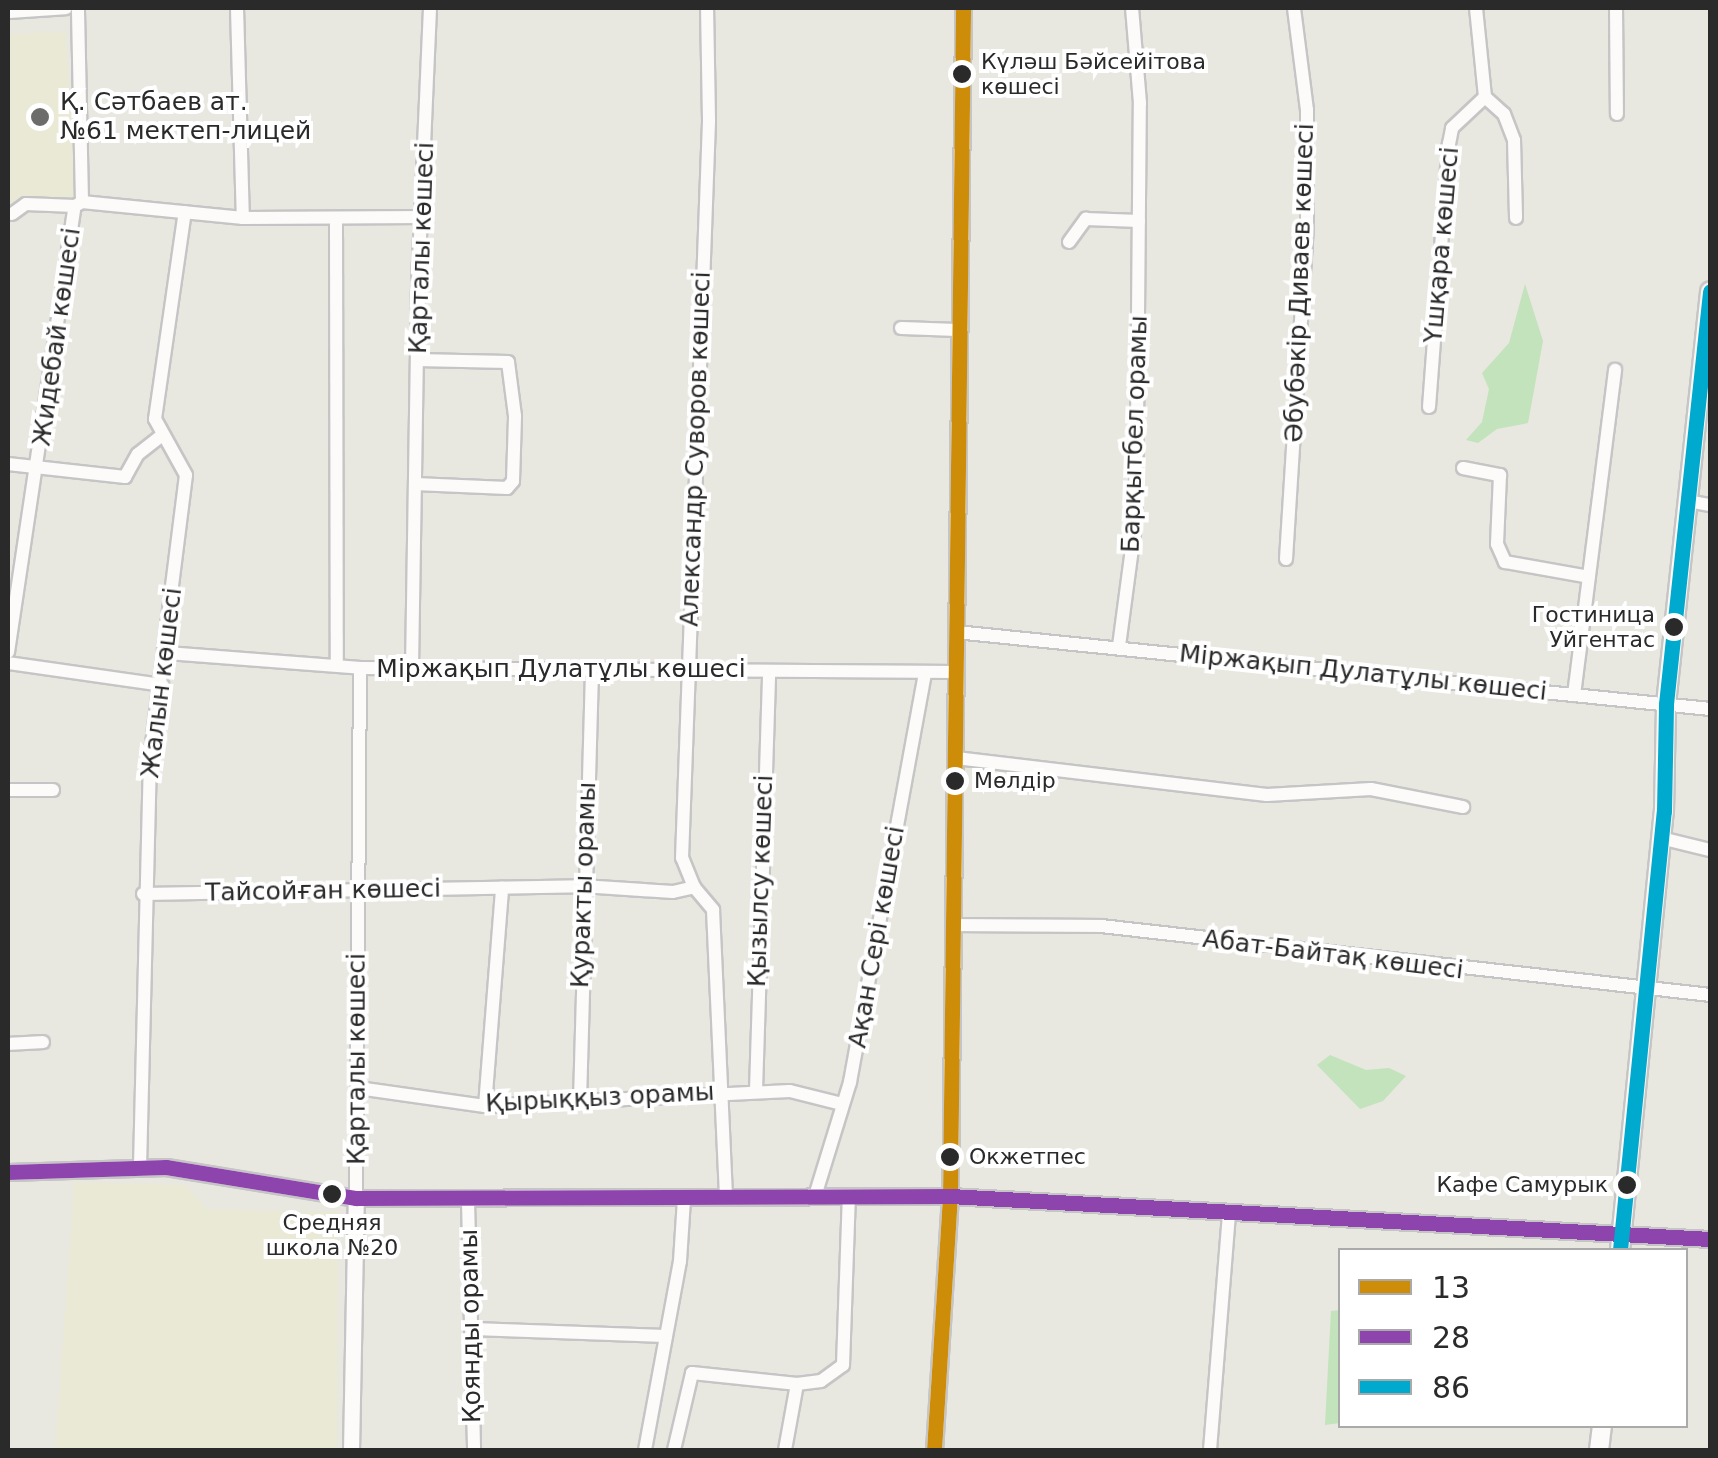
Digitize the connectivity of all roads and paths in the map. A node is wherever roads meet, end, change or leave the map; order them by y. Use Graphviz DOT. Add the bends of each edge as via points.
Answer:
graph roads {
  1 [pos="66,8"];
  2 [pos="78,8"];
  3 [pos="238,8"];
  4 [pos="430,8"];
  5 [pos="707,8"];
  6 [pos="963,8"];
  7 [pos="1132,8"];
  8 [pos="1294,8"];
  9 [pos="1476,8"];
  10 [pos="1616,8"];
  11 [pos="8,12"];
  12 [pos="1485,97"];
  13 [pos="1617,114"];
  14 [pos="78,204"];
  15 [pos="185,212"];
  16 [pos="12,214"];
  17 [pos="425,217"];
  18 [pos="243,218"];
  19 [pos="1516,218"];
  20 [pos="336,220"];
  21 [pos="1139,221"];
  22 [pos="1069,242"];
  23 [pos="1710,291"];
  24 [pos="901,328"];
  25 [pos="958,330"];
  26 [pos="417,360"];
  27 [pos="1615,370"];
  28 [pos="1429,407"];
  29 [pos="160,437"];
  30 [pos="8,464"];
  31 [pos="39,468"];
  32 [pos="1464,468"];
  33 [pos="415,484"];
  34 [pos="1687,501"];
  35 [pos="1710,505"];
  36 [pos="1286,559"];
  37 [pos="1589,577"];
  38 [pos="956,632"];
  39 [pos="1120,646"];
  40 [pos="8,652"];
  41 [pos="166,653"];
  42 [pos="8,663"];
  43 [pos="337,665"];
  44 [pos="360,668"];
  45 [pos="412,668"];
  46 [pos="592,669"];
  47 [pos="769,670"];
  48 [pos="686,672"];
  49 [pos="956,672"];
  50 [pos="925,673"];
  51 [pos="162,684"];
  52 [pos="1574,696"];
  53 [pos="1666,704"];
  54 [pos="1710,709"];
  55 [pos="956,758"];
  56 [pos="8,790"];
  57 [pos="54,790"];
  58 [pos="1463,807"];
  59 [pos="1661,838"];
  60 [pos="1710,850"];
  61 [pos="582,886"];
  62 [pos="356,887"];
  63 [pos="502,888"];
  64 [pos="699,891"];
  65 [pos="143,894"];
  66 [pos="954,925"];
  67 [pos="1644,987"];
  68 [pos="1710,995"];
  69 [pos="43,1042"];
  70 [pos="8,1044"];
  71 [pos="358,1088"];
  72 [pos="756,1091"];
  73 [pos="717,1093"];
  74 [pos="580,1101"];
  75 [pos="842,1104"];
  76 [pos="485,1106"];
  77 [pos="140,1167"];
  78 [pos="8,1172"];
  79 [pos="849,1195"];
  80 [pos="815,1196"];
  81 [pos="950,1196"];
  82 [pos="356,1198"];
  83 [pos="726,1198"];
  84 [pos="684,1199"];
  85 [pos="468,1201"];
  86 [pos="1229,1214"];
  87 [pos="1710,1240"];
  88 [pos="1621,1242"];
  89 [pos="473,1329"];
  90 [pos="666,1336"];
  91 [pos="796,1384"];
  92 [pos="351,1450"];
  93 [pos="474,1450"];
  94 [pos="645,1450"];
  95 [pos="674,1450"];
  96 [pos="784,1450"];
  97 [pos="934,1450"];
  98 [pos="1210,1450"];
  1 -- 11 [label="street"];
  2 -- 14 [label="street, Жидебай көшесі"];
  3 -- 18 [label="street"];
  4 -- 17 [label="street, Қарталы көшесі"];
  5 -- 48 [label="street, Александр Суворов көшесі"];
  6 -- 25 [label="street"];
  7 -- 21 [label="street, Барқытбел орамы"];
  8 -- 36 [label="street, Әбубәкір Диваев көшесі" via="1307,110 1307,226"];
  9 -- 12 [label="street"];
  10 -- 13 [label="street"];
  12 -- 19 [label="street" via="1504,114 1514,140"];
  12 -- 28 [label="street, Үшқара көшесі" via="1452,128 1448,144"];
  14 -- 15 [label="street"];
  14 -- 16 [label="street" via="26,204"];
  14 -- 31 [label="street, Жидебай көшесі"];
  15 -- 18 [label="street"];
  15 -- 29 [label="street, Жалын көшесі" via="154,420"];
  17 -- 20 [label="street"];
  17 -- 26 [label="street, Қарталы көшесі"];
  18 -- 20 [label="street"];
  20 -- 43 [label="street"];
  21 -- 22 [label="street" via="1086,219"];
  21 -- 39 [label="street, Барқытбел орамы" via="1135,526"];
  23 -- 34 [label="main road"];
  24 -- 25 [label="street"];
  25 -- 38 [label="street"];
  26 -- 33 [label="street, Қарталы көшесі"];
  26 -- 33 [label="street" via="508,362 515,416 507,488"];
  27 -- 37 [label="street"];
  29 -- 31 [label="street, Жидебай көшесі" via="138,454 126,477"];
  29 -- 41 [label="street, Жалын көшесі" via="186,475"];
  30 -- 31 [label="street, Жидебай көшесі"];
  31 -- 40 [label="street, Жидебай көшесі"];
  32 -- 37 [label="street" via="1500,475 1496,544 1505,562"];
  33 -- 45 [label="street, Қарталы көшесі"];
  34 -- 35 [label="street"];
  34 -- 53 [label="main road"];
  37 -- 52 [label="street"];
  38 -- 39 [label="street, Міржақып Дулатұлы көшесі"];
  38 -- 49 [label="street"];
  39 -- 52 [label="street, Міржақып Дулатұлы көшесі"];
  41 -- 43 [label="street, Міржақып Дулатұлы көшесі"];
  41 -- 51 [label="street, Жалын көшесі"];
  42 -- 51 [label="street"];
  43 -- 44 [label="street, Міржақып Дулатұлы көшесі"];
  44 -- 45 [label="street, Міржақып Дулатұлы көшесі"];
  44 -- 62 [label="street, Қарталы көшесі"];
  45 -- 46 [label="street, Міржақып Дулатұлы көшесі"];
  46 -- 48 [label="street, Міржақып Дулатұлы көшесі"];
  46 -- 61 [label="street, Қуракты орамы"];
  47 -- 48 [label="street, Міржақып Дулатұлы көшесі"];
  47 -- 50 [label="street, Міржақып Дулатұлы көшесі"];
  47 -- 72 [label="street, Қызылсу көшесі"];
  48 -- 64 [label="street, Александр Суворов көшесі" via="682,858"];
  49 -- 50 [label="street, Міржақып Дулатұлы көшесі"];
  49 -- 55 [label="street"];
  50 -- 75 [label="street, Ақан Сері көшесі"];
  51 -- 65 [label="street, Жалын көшесі" via="150,760"];
  52 -- 53 [label="street, Міржақып Дулатұлы көшесі"];
  53 -- 54 [label="street, Міржақып Дулатұлы көшесі"];
  53 -- 59 [label="main road"];
  55 -- 58 [label="street" via="1267,795 1371,789"];
  55 -- 66 [label="street"];
  56 -- 57 [label="street"];
  59 -- 60 [label="street"];
  59 -- 67 [label="main road"];
  61 -- 63 [label="street, Тайсойған көшесі"];
  61 -- 64 [label="street, Тайсойған көшесі"];
  61 -- 74 [label="street, Қуракты орамы"];
  62 -- 63 [label="street, Тайсойған көшесі"];
  62 -- 65 [label="street, Тайсойған көшесі"];
  62 -- 71 [label="street, Қарталы көшесі"];
  63 -- 76 [label="street"];
  64 -- 73 [label="street, Александр Суворов көшесі" via="713,910"];
  65 -- 77 [label="street, Жалын көшесі"];
  66 -- 67 [label="street, Абат-Байтақ көшесі" via="1101,926"];
  66 -- 81 [label="street"];
  67 -- 68 [label="street, Абат-Байтақ көшесі"];
  67 -- 88 [label="main road"];
  69 -- 70 [label="street"];
  71 -- 76 [label="street, Қырыққыз орамы"];
  71 -- 82 [label="street, Қарталы көшесі"];
  72 -- 73 [label="street, Қырыққыз орамы"];
  72 -- 75 [label="street, Қырыққыз орамы" via="790,1090"];
  73 -- 74 [label="street, Қырыққыз орамы"];
  73 -- 83 [label="street, Александр Суворов көшесі"];
  74 -- 76 [label="street, Қырыққыз орамы"];
  75 -- 80 [label="street, Ақан Сері көшесі"];
  77 -- 78 [label="street"];
  77 -- 82 [label="street"];
  79 -- 80 [label="street"];
  79 -- 81 [label="street"];
  79 -- 91 [label="street" via="846,1357 820,1381"];
  80 -- 83 [label="street"];
  81 -- 86 [label="street"];
  81 -- 97 [label="street"];
  82 -- 85 [label="street"];
  82 -- 92 [label="street, Қарталы көшесі"];
  83 -- 84 [label="street"];
  84 -- 85 [label="street"];
  84 -- 90 [label="street"];
  85 -- 89 [label="street, Қоянды орамы"];
  86 -- 88 [label="street"];
  86 -- 98 [label="street"];
  87 -- 88 [label="street"];
  89 -- 90 [label="street"];
  89 -- 93 [label="street, Қоянды орамы"];
  90 -- 94 [label="street"];
  91 -- 95 [label="street" via="712,1372 688,1376"];
  91 -- 96 [label="street"];
}
